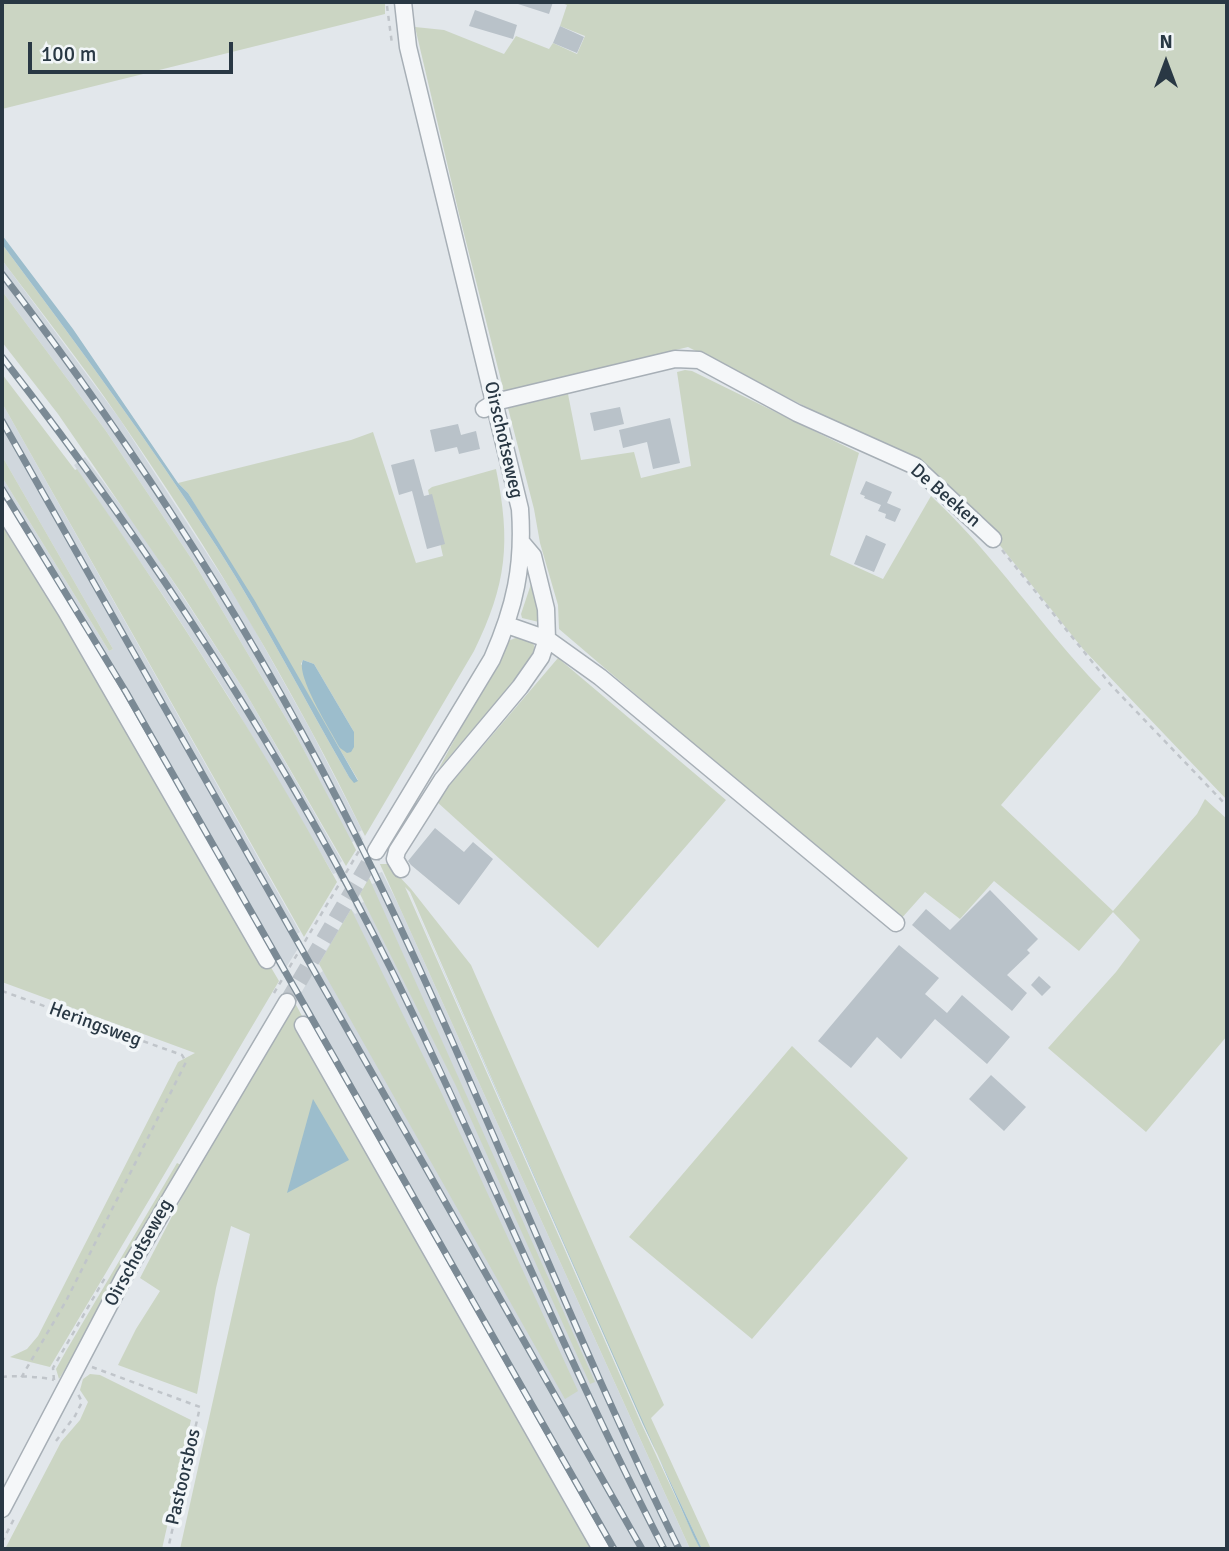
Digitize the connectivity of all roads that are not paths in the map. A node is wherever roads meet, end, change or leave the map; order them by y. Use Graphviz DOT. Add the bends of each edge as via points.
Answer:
graph roads {
  1 [pos="403,2"];
  2 [pos="490,405"];
  3 [pos="2,508"];
  4 [pos="993,540"];
  5 [pos="522,543"];
  6 [pos="507,625"];
  7 [pos="547,639"];
  8 [pos="376,851"];
  9 [pos="401,869"];
  10 [pos="896,923"];
  11 [pos="267,960"];
  12 [pos="279,1001"];
  13 [pos="303,1025"];
  14 [pos="2,1509"];
  15 [pos="601,1549"];
  1 -- 2 [label="street, Oirschotseweg" via="404,30"];
  2 -- 4 [label="street, De Beeken" via="675,359 699,360 797,413 915,466"];
  2 -- 5 [label="street, Oirschotseweg" via="520,509"];
  3 -- 11 [label="street"];
  5 -- 6 [label="street, Oirschotseweg"];
  5 -- 7 [label="street" via="533,556 546,609"];
  6 -- 7 [label="street"];
  6 -- 8 [label="street, Oirschotseweg" via="492,659"];
  7 -- 9 [label="street" via="528,677 421,810 397,851 395,859"];
  7 -- 10 [label="street" via="600,677"];
  12 -- 14 [label="street, Oirschotseweg"];
  13 -- 15 [label="street"];
}
